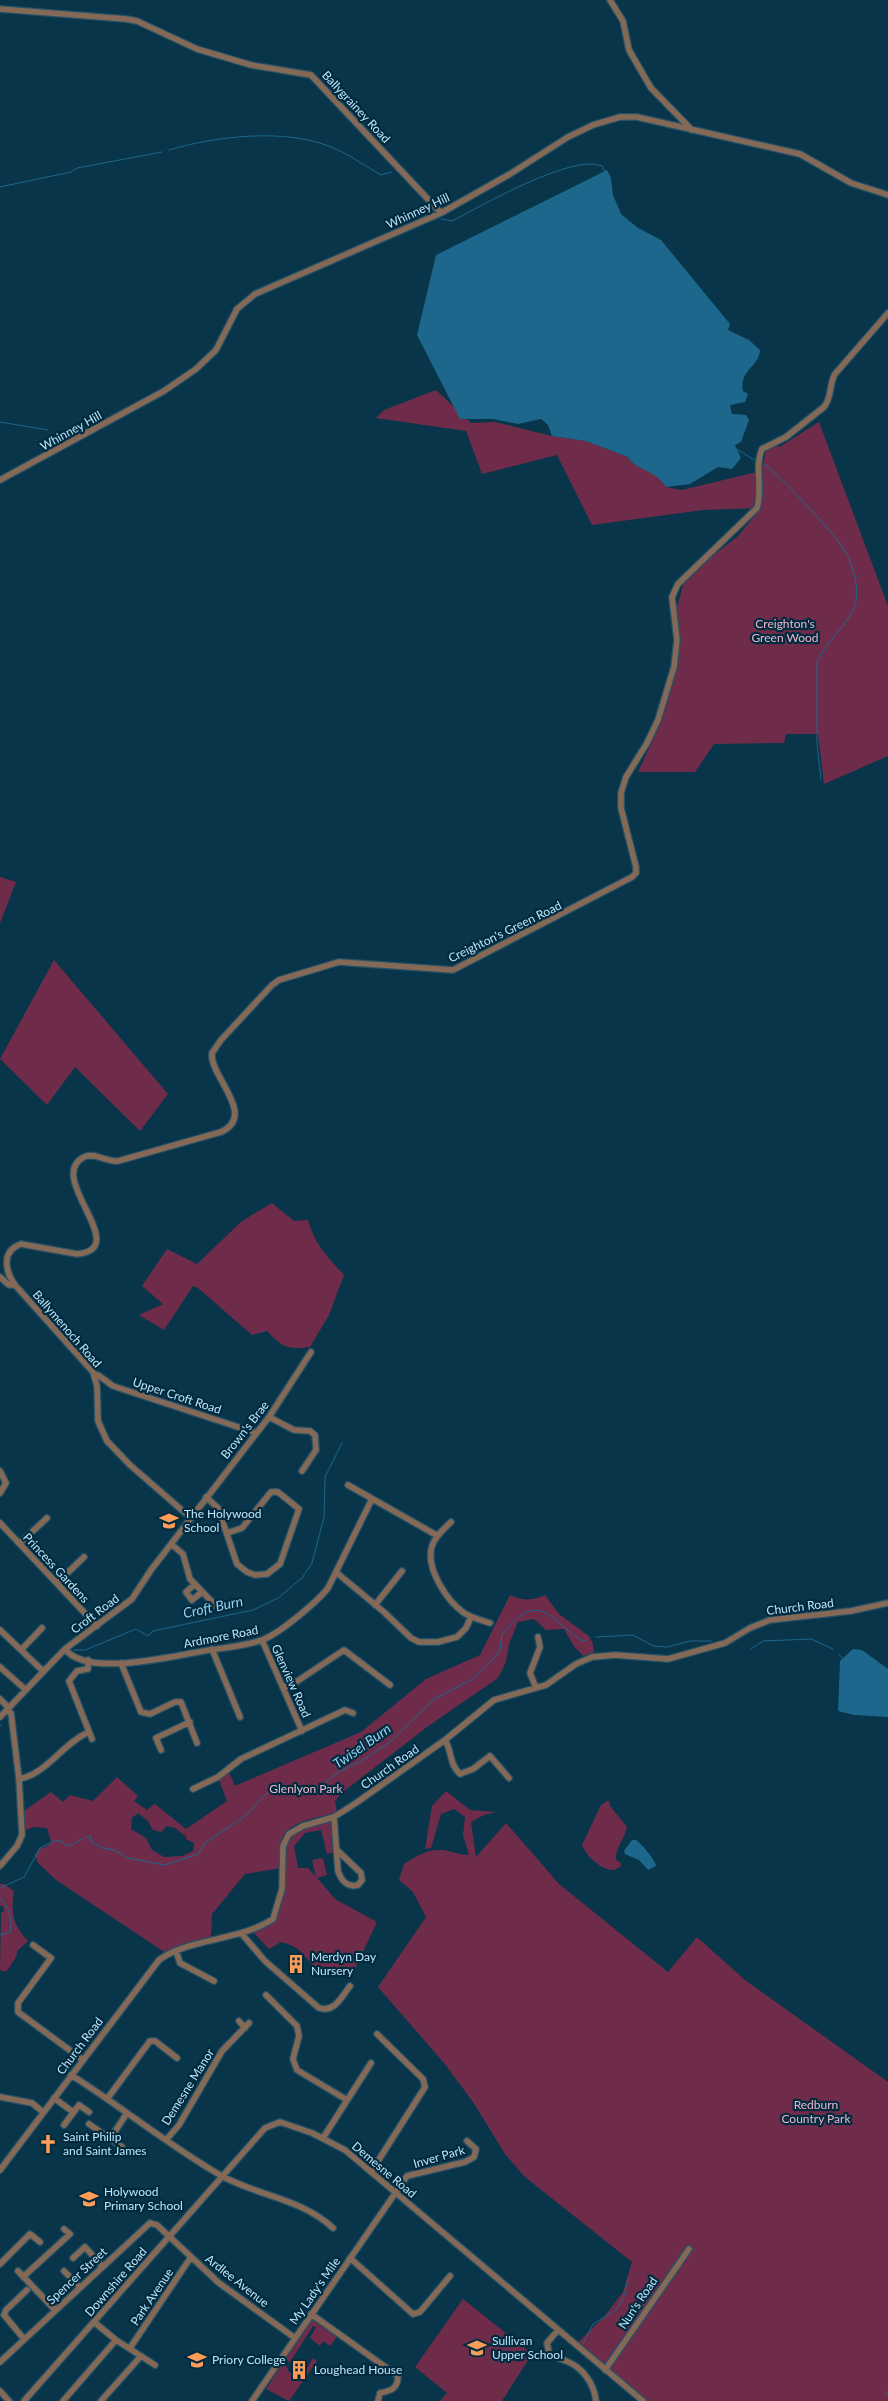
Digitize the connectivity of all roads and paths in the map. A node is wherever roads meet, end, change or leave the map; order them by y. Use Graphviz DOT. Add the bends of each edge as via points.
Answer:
graph roads {
  1 [pos="610,0"];
  2 [pos="0,8"];
  3 [pos="692,130"];
  4 [pos="888,195"];
  5 [pos="441,213"];
  6 [pos="888,313"];
  7 [pos="0,480"];
  8 [pos="0,1276"];
  9 [pos="15,1285"];
  10 [pos="311,1352"];
  11 [pos="95,1375"];
  12 [pos="269,1417"];
  13 [pos="256,1433"];
  14 [pos="0,1471"];
  15 [pos="302,1471"];
  16 [pos="348,1485"];
  17 [pos="0,1492"];
  18 [pos="206,1497"];
  19 [pos="372,1499"];
  20 [pos="47,1518"];
  21 [pos="191,1518"];
  22 [pos="451,1522"];
  23 [pos="0,1523"];
  24 [pos="227,1533"];
  25 [pos="438,1536"];
  26 [pos="20,1544"];
  27 [pos="171,1544"];
  28 [pos="84,1557"];
  29 [pos="402,1571"];
  30 [pos="337,1573"];
  31 [pos="57,1583"];
  32 [pos="195,1584"];
  33 [pos="202,1592"];
  34 [pos="888,1603"];
  35 [pos="375,1605"];
  36 [pos="219,1609"];
  37 [pos="471,1616"];
  38 [pos="490,1623"];
  39 [pos="97,1626"];
  40 [pos="42,1628"];
  41 [pos="0,1630"];
  42 [pos="538,1637"];
  43 [pos="262,1640"];
  44 [pos="65,1649"];
  45 [pos="212,1649"];
  46 [pos="21,1650"];
  47 [pos="88,1660"];
  48 [pos="121,1663"];
  49 [pos="0,1667"];
  50 [pos="43,1671"];
  51 [pos="390,1685"];
  52 [pos="283,1688"];
  53 [pos="536,1688"];
  54 [pos="26,1690"];
  55 [pos="0,1699"];
  56 [pos="8,1709"];
  57 [pos="353,1713"];
  58 [pos="0,1717"];
  59 [pos="240,1717"];
  60 [pos="190,1722"];
  61 [pos="302,1731"];
  62 [pos="89,1732"];
  63 [pos="92,1738"];
  64 [pos="445,1740"];
  65 [pos="197,1742"];
  66 [pos="162,1750"];
  67 [pos="509,1778"];
  68 [pos="19,1779"];
  69 [pos="193,1789"];
  70 [pos="334,1817"];
  71 [pos="337,1850"];
  72 [pos="0,1866"];
  73 [pos="241,1933"];
  74 [pos="32,1945"];
  75 [pos="176,1952"];
  76 [pos="214,1981"];
  77 [pos="350,1986"];
  78 [pos="266,1994"];
  79 [pos="239,2021"];
  80 [pos="377,2034"];
  81 [pos="177,2058"];
  82 [pos="83,2060"];
  83 [pos="371,2063"];
  84 [pos="71,2075"];
  85 [pos="0,2097"];
  86 [pos="54,2098"];
  87 [pos="107,2099"];
  88 [pos="346,2100"];
  89 [pos="43,2112"];
  90 [pos="74,2112"];
  91 [pos="89,2112"];
  92 [pos="127,2113"];
  93 [pos="89,2124"];
  94 [pos="64,2125"];
  95 [pos="322,2138"];
  96 [pos="110,2139"];
  97 [pos="166,2140"];
  98 [pos="467,2141"];
  99 [pos="122,2147"];
  100 [pos="0,2170"];
  101 [pos="370,2172"];
  102 [pos="222,2176"];
  103 [pos="395,2192"];
  104 [pos="334,2228"];
  105 [pos="64,2229"];
  106 [pos="23,2236"];
  107 [pos="170,2236"];
  108 [pos="40,2242"];
  109 [pos="689,2249"];
  110 [pos="191,2257"];
  111 [pos="73,2258"];
  112 [pos="350,2258"];
  113 [pos="0,2259"];
  114 [pos="0,2264"];
  115 [pos="102,2266"];
  116 [pos="64,2270"];
  117 [pos="18,2271"];
  118 [pos="450,2276"];
  119 [pos="23,2277"];
  120 [pos="80,2287"];
  121 [pos="27,2290"];
  122 [pos="55,2310"];
  123 [pos="311,2314"];
  124 [pos="94,2322"];
  125 [pos="558,2330"];
  126 [pos="295,2338"];
  127 [pos="24,2340"];
  128 [pos="116,2340"];
  129 [pos="130,2348"];
  130 [pos="140,2356"];
  131 [pos="0,2362"];
  132 [pos="155,2365"];
  133 [pos="606,2370"];
  134 [pos="0,2390"];
  135 [pos="9,2401"];
  136 [pos="24,2401"];
  137 [pos="63,2401"];
  138 [pos="101,2401"];
  139 [pos="252,2401"];
  140 [pos="378,2401"];
  141 [pos="596,2401"];
  142 [pos="643,2401"];
  1 -- 3 [label="street" via="623,21 629,50 651,88"];
  2 -- 5 [label="street, Ballygrainey Road" via="138,21 206,51 251,65 311,74"];
  3 -- 4 [label="street, Whinney Hill" via="800,154 851,182"];
  3 -- 5 [label="street, Whinney Hill" via="637,117 620,117 599,123 568,137"];
  5 -- 7 [label="street, Whinney Hill" via="255,294 237,309 216,350 196,369 164,391"];
  6 -- 9 [label="street, Creighton's Green Road" via="835,374 828,403 786,437 762,449 759,457 760,497 756,508 678,584 672,597 677,640 674,666 658,720 626,777 621,793 621,808 636,873 453,970 339,962 275,982 212,1053 234,1107 230,1126 221,1132 118,1161 92,1156 82,1158 76,1166 74,1179 81,1203 96,1228 94,1246 77,1254 18,1245 10,1250 6,1260"];
  8 -- 9 [label="street, Ballymenoch Road" via="9,1285"];
  9 -- 11 [label="street, Ballymenoch Road"];
  10 -- 12 [label="street, Brown's Brae"];
  11 -- 13 [label="street, Upper Croft Road" via="113,1386"];
  11 -- 21 [label="street, Ballymenoch Road" via="98,1421 104,1436 130,1465"];
  12 -- 13 [label="street, Brown's Brae"];
  12 -- 15 [label="street" via="294,1430 314,1433 316,1450"];
  13 -- 18 [label="street, Brown's Brae"];
  14 -- 17 [label="street" via="6,1483"];
  16 -- 19 [label="street"];
  18 -- 21 [label="street, Brown's Brae"];
  18 -- 24 [label="street" via="218,1508"];
  19 -- 25 [label="street"];
  19 -- 30 [label="street, Ardmore Road"];
  20 -- 26 [label="street"];
  21 -- 27 [label="street, Croft Road"];
  22 -- 25 [label="street"];
  23 -- 26 [label="street, Princess Gardens"];
  24 -- 24 [label="street" via="240,1568 255,1575 267,1574 280,1564 299,1509 278,1492 271,1492 242,1528"];
  25 -- 37 [label="street" via="431,1551 432,1569 454,1604"];
  26 -- 31 [label="street, Princess Gardens"];
  27 -- 32 [label="street" via="183,1554 190,1579"];
  27 -- 39 [label="street, Croft Road" via="132,1599"];
  28 -- 31 [label="street"];
  29 -- 35 [label="street"];
  30 -- 35 [label="street"];
  30 -- 43 [label="street, Ardmore Road" via="320,1598"];
  31 -- 39 [label="street, Princess Gardens"];
  32 -- 33 [label="street"];
  32 -- 33 [label="street" via="186,1592 192,1600"];
  33 -- 36 [label="street"];
  34 -- 53 [label="street, Church Road" via="770,1620 723,1644 668,1659 615,1655 592,1657"];
  35 -- 37 [label="street" via="411,1638 423,1642 457,1637"];
  37 -- 38 [label="street"];
  39 -- 44 [label="street, Croft Road"];
  40 -- 46 [label="street"];
  41 -- 46 [label="street"];
  42 -- 53 [label="street" via="540,1647 530,1673"];
  43 -- 45 [label="street, Ardmore Road"];
  43 -- 52 [label="street, Glenview Road"];
  44 -- 47 [label="street, Ardmore Road" via="73,1658"];
  44 -- 50 [label="street, Croft Road"];
  45 -- 48 [label="street, Ardmore Road" via="138,1663"];
  45 -- 59 [label="street"];
  46 -- 50 [label="street"];
  47 -- 48 [label="street, Ardmore Road"];
  47 -- 62 [label="street" via="88,1669 77,1672 69,1681"];
  48 -- 60 [label="street" via="142,1713 150,1714 179,1701"];
  49 -- 54 [label="street"];
  50 -- 54 [label="street, Croft Road"];
  51 -- 52 [label="street" via="344,1650"];
  52 -- 61 [label="street, Glenview Road"];
  53 -- 64 [label="street, Church Road" via="494,1700"];
  54 -- 56 [label="street, Croft Road"];
  55 -- 56 [label="street"];
  56 -- 58 [label="street, Croft Road"];
  56 -- 68 [label="street"];
  57 -- 61 [label="street, Glenview Road" via="345,1710"];
  60 -- 65 [label="street"];
  60 -- 66 [label="street" via="156,1738"];
  61 -- 69 [label="street, Glenview Road" via="241,1759 218,1777"];
  62 -- 63 [label="street"];
  62 -- 68 [label="street" via="78,1736 29,1778"];
  64 -- 67 [label="street" via="458,1773 466,1773 490,1756"];
  64 -- 70 [label="street, Church Road"];
  68 -- 72 [label="street" via="22,1835"];
  70 -- 71 [label="street"];
  70 -- 73 [label="street, Church Road" via="303,1826 285,1838 282,1889 276,1913 261,1927"];
  71 -- 71 [label="street" via="361,1873 362,1880 358,1885 349,1886 341,1880"];
  73 -- 75 [label="street, Church Road"];
  73 -- 77 [label="street" via="265,1961 319,2008 333,2007"];
  74 -- 82 [label="street" via="51,1958 18,2003 17,2010"];
  75 -- 76 [label="street" via="180,1963"];
  75 -- 82 [label="street, Church Road" via="163,1956 152,1967"];
  78 -- 88 [label="street" via="298,2026 293,2058 297,2070"];
  79 -- 97 [label="street, Demesne Manor" via="247,2025 222,2051 179,2125"];
  80 -- 101 [label="street" via="422,2077 426,2085"];
  81 -- 87 [label="street" via="155,2041 150,2041"];
  82 -- 84 [label="street, Church Road"];
  83 -- 88 [label="street"];
  84 -- 86 [label="street, Church Road"];
  84 -- 87 [label="street"];
  85 -- 89 [label="street" via="32,2103"];
  86 -- 89 [label="street, Church Road"];
  86 -- 90 [label="street"];
  87 -- 92 [label="street"];
  88 -- 95 [label="street"];
  89 -- 100 [label="street, Church Road"];
  90 -- 91 [label="street" via="78,2105"];
  90 -- 94 [label="street"];
  92 -- 96 [label="street"];
  92 -- 97 [label="street"];
  93 -- 96 [label="street"];
  95 -- 101 [label="street, Demesne Road" via="345,2150"];
  95 -- 102 [label="street, Demesne Road" via="290,2124 273,2123"];
  96 -- 99 [label="street"];
  97 -- 102 [label="street"];
  98 -- 103 [label="street, Inver Park" via="476,2149 474,2157 407,2176"];
  101 -- 103 [label="street, Demesne Road"];
  102 -- 104 [label="street" via="314,2212"];
  102 -- 107 [label="street, Downshire Road"];
  103 -- 112 [label="street, My Lady's Mile"];
  103 -- 125 [label="street, Demesne Road"];
  105 -- 119 [label="street" via="70,2234"];
  106 -- 113 [label="street"];
  107 -- 110 [label="street, Ardlee Avenue"];
  107 -- 115 [label="street, Spencer Street" via="155,2224 148,2224"];
  107 -- 124 [label="street, Downshire Road"];
  108 -- 114 [label="street" via="30,2234"];
  109 -- 133 [label="street, Nun's Road"];
  110 -- 126 [label="street, Ardlee Avenue" via="219,2283"];
  110 -- 129 [label="street, Park Avenue"];
  111 -- 115 [label="street" via="85,2247"];
  112 -- 118 [label="street" via="414,2314 420,2312"];
  112 -- 123 [label="street, My Lady's Mile"];
  115 -- 120 [label="street, Spencer Street"];
  116 -- 120 [label="street"];
  117 -- 119 [label="street"];
  119 -- 122 [label="street"];
  120 -- 122 [label="street, Spencer Street"];
  121 -- 127 [label="street" via="4,2315"];
  122 -- 127 [label="street, Spencer Street"];
  123 -- 126 [label="street, My Lady's Mile"];
  123 -- 140 [label="street" via="398,2376 395,2387 380,2393"];
  124 -- 128 [label="street"];
  124 -- 136 [label="street, Downshire Road"];
  125 -- 133 [label="street, Demesne Road"];
  125 -- 141 [label="street" via="547,2343 548,2353 570,2362 583,2372"];
  126 -- 139 [label="street, My Lady's Mile"];
  127 -- 131 [label="street, Spencer Street"];
  128 -- 129 [label="street"];
  128 -- 137 [label="street"];
  129 -- 130 [label="street"];
  130 -- 132 [label="street"];
  130 -- 138 [label="street"];
  133 -- 142 [label="street, Demesne Road"];
  134 -- 135 [label="street"];
}
